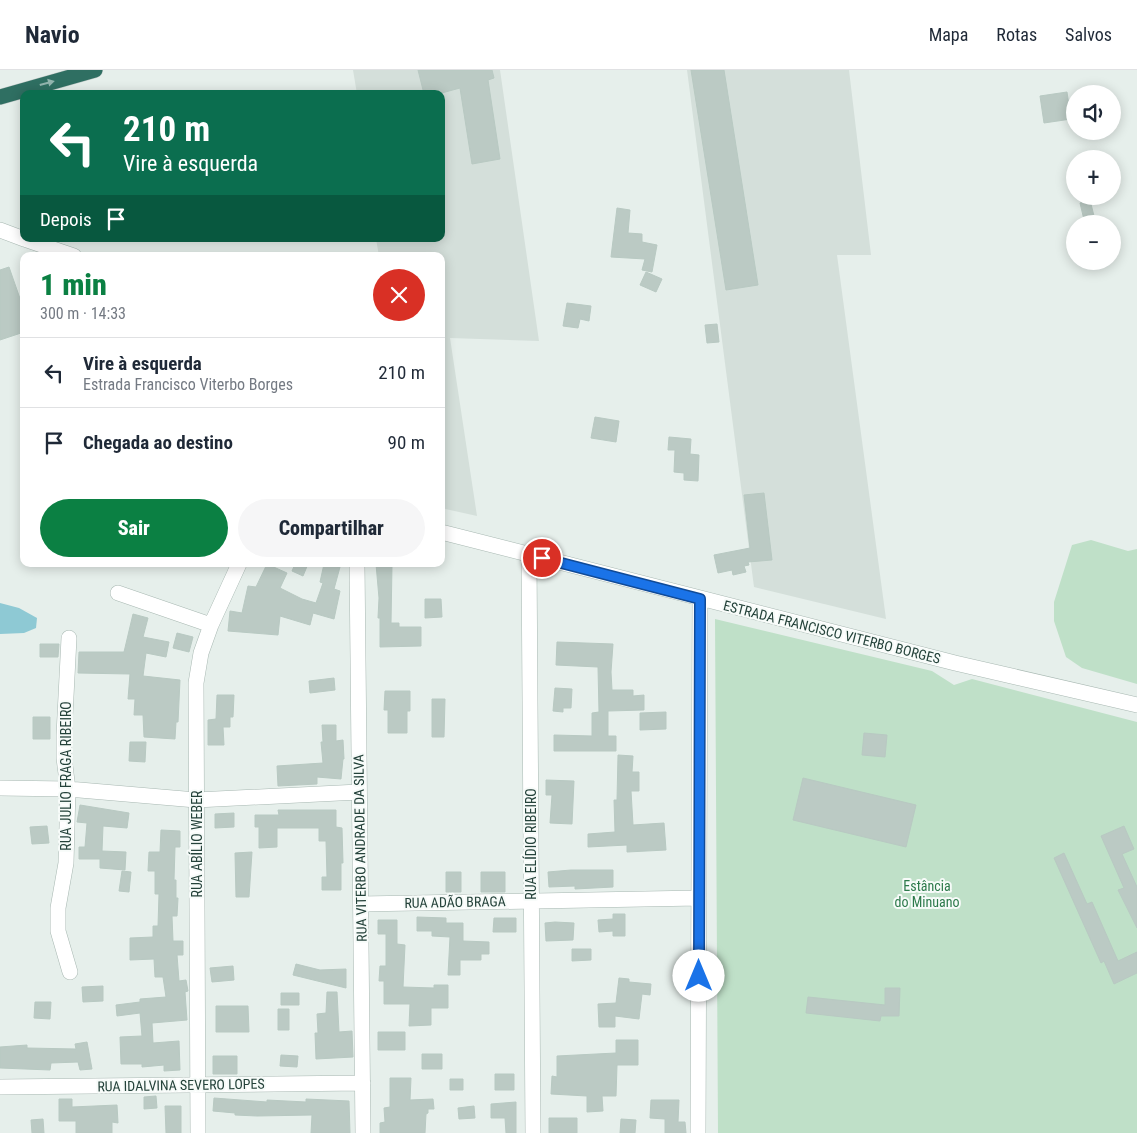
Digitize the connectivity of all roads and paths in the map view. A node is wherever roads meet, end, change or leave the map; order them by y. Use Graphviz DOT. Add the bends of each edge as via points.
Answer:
graph roads {
  1 [pos="95,70"];
  2 [pos="25,90"];
  3 [pos="20,91"];
  4 [pos="0,97"];
  5 [pos="0,230"];
  6 [pos="20,238"];
  7 [pos="33,242"];
  8 [pos="62,252"];
  9 [pos="445,533"];
  10 [pos="529,555"];
  11 [pos="238,567"];
  12 [pos="357,567"];
  13 [pos="118,594"];
  14 [pos="700,599"];
  15 [pos="211,625"];
  16 [pos="69,638"];
  17 [pos="1137,705"];
  18 [pos="0,788"];
  19 [pos="68,788"];
  20 [pos="360,792"];
  21 [pos="196,800"];
  22 [pos="699,898"];
  23 [pos="532,901"];
  24 [pos="361,904"];
  25 [pos="70,972"];
  26 [pos="363,1083"];
  27 [pos="198,1085"];
  28 [pos="0,1087"];
  29 [pos="198,1133"];
  30 [pos="363,1133"];
  31 [pos="533,1133"];
  32 [pos="698,1133"];
  2 -- 1 [label="highway, one-way"];
  4 -- 3 [label="highway, one-way"];
  5 -- 6 [label="street"];
  7 -- 8 [label="street"];
  9 -- 10 [label="street, ESTRADA FRANCISCO VITERBO BORGES"];
  10 -- 14 [label="street, ESTRADA FRANCISCO VITERBO BORGES"];
  10 -- 23 [label="street, RUA ELÍDIO RIBEIRO"];
  11 -- 15 [label="street, RUA ABÍLIO WEBER"];
  12 -- 20 [label="street, RUA VITERBO ANDRADE DA SILVA"];
  13 -- 15 [label="street"];
  14 -- 17 [label="street, ESTRADA FRANCISCO VITERBO BORGES"];
  14 -- 22 [label="street"];
  15 -- 21 [label="street, RUA ABÍLIO WEBER" via="201,653 196,683"];
  16 -- 19 [label="street, RUA JULIO FRAGA RIBEIRO" via="64,734"];
  18 -- 19 [label="street"];
  19 -- 21 [label="street"];
  19 -- 25 [label="street, RUA JULIO FRAGA RIBEIRO" via="66,863 58,908 58,931"];
  20 -- 21 [label="street"];
  20 -- 24 [label="street, RUA VITERBO ANDRADE DA SILVA"];
  21 -- 27 [label="street, RUA ABÍLIO WEBER"];
  22 -- 23 [label="street, RUA ADÃO BRAGA"];
  22 -- 32 [label="street"];
  23 -- 24 [label="street, RUA ADÃO BRAGA"];
  23 -- 31 [label="street, RUA ELÍDIO RIBEIRO"];
  24 -- 26 [label="street, RUA VITERBO ANDRADE DA SILVA"];
  26 -- 27 [label="street, RUA IDALVINA SEVERO LOPES"];
  26 -- 30 [label="street, RUA VITERBO ANDRADE DA SILVA"];
  27 -- 28 [label="street, RUA IDALVINA SEVERO LOPES"];
  27 -- 29 [label="street, RUA ABÍLIO WEBER"];
}
